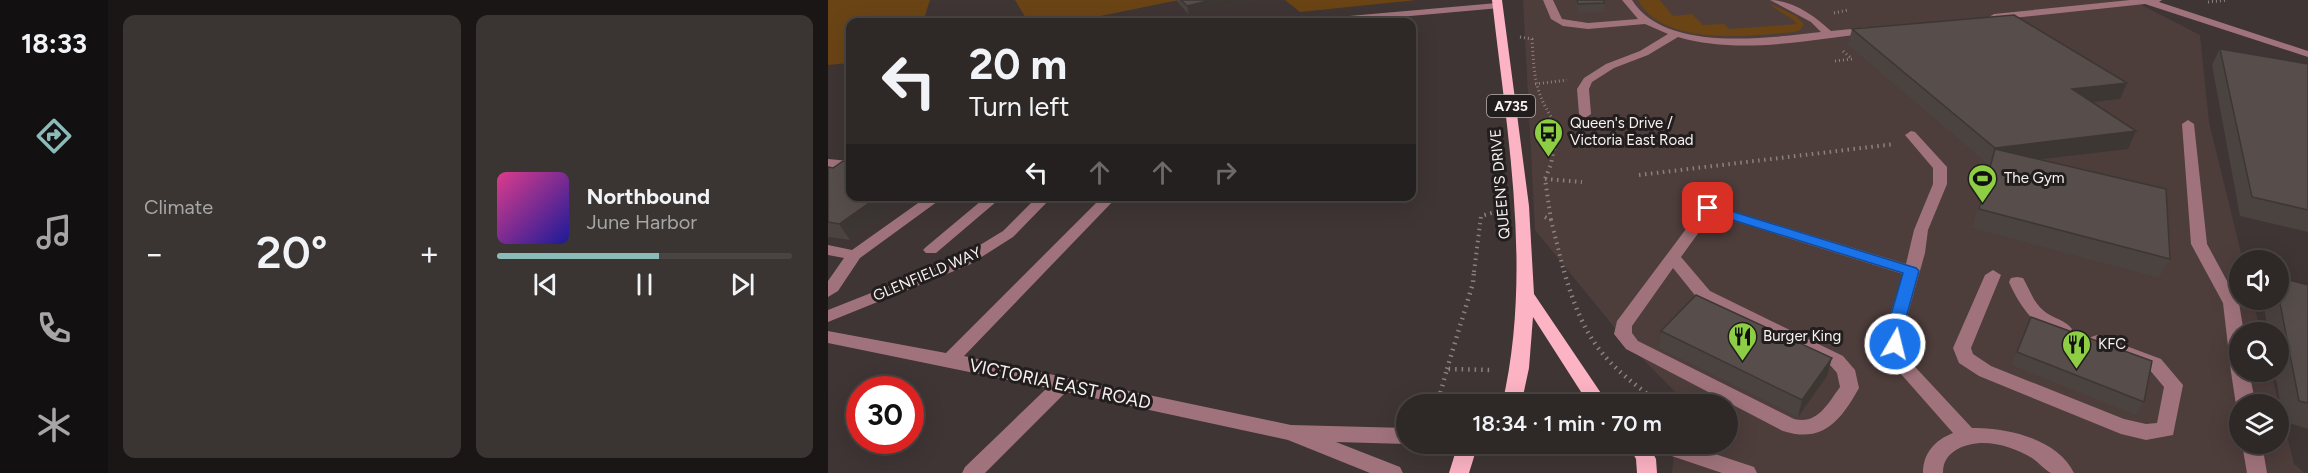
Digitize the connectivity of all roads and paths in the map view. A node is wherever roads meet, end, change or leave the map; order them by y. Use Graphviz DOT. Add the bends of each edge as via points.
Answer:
graph roads {
  1 [pos="1548,0"];
  2 [pos="1627,0"];
  3 [pos="1775,0"];
  4 [pos="2157,0"];
  5 [pos="2145,1"];
  6 [pos="1497,3"];
  7 [pos="1848,10"];
  8 [pos="1828,15"];
  9 [pos="1353,18"];
  10 [pos="1980,18"];
  11 [pos="1645,21"];
  12 [pos="1886,28"];
  13 [pos="1678,33"];
  14 [pos="1502,34"];
  15 [pos="1828,34"];
  16 [pos="1839,48"];
  17 [pos="2308,54"];
  18 [pos="1835,61"];
  19 [pos="1585,114"];
  20 [pos="2188,124"];
  21 [pos="1914,139"];
  22 [pos="828,163"];
  23 [pos="846,165"];
  24 [pos="1639,175"];
  25 [pos="1545,179"];
  26 [pos="1582,182"];
  27 [pos="931,201"];
  28 [pos="990,201"];
  29 [pos="1041,201"];
  30 [pos="1106,201"];
  31 [pos="1522,206"];
  32 [pos="1551,220"];
  33 [pos="828,250"];
  34 [pos="931,250"];
  35 [pos="855,255"];
  36 [pos="1673,258"];
  37 [pos="1911,271"];
  38 [pos="1993,275"];
  39 [pos="2017,282"];
  40 [pos="828,292"];
  41 [pos="1526,294"];
  42 [pos="828,316"];
  43 [pos="2234,322"];
  44 [pos="828,337"];
  45 [pos="950,360"];
  46 [pos="1447,369"];
  47 [pos="1061,385"];
  48 [pos="1515,394"];
  49 [pos="1592,394"];
  50 [pos="1648,394"];
  51 [pos="1291,434"];
  52 [pos="1396,436"];
  53 [pos="1968,436"];
  54 [pos="1464,454"];
  55 [pos="1643,454"];
  56 [pos="1691,454"];
  57 [pos="2254,454"];
  58 [pos="972,473"];
  59 [pos="1393,473"];
  60 [pos="1460,473"];
  61 [pos="1647,473"];
  62 [pos="1747,473"];
  63 [pos="1933,473"];
  64 [pos="2064,473"];
  65 [pos="2257,473"];
  1 -- 11 [label="street" via="1553,15 1561,23 1579,26"];
  2 -- 11 [label="street"];
  3 -- 15 [label="street" via="1814,20"];
  4 -- 5 [label="street"];
  5 -- 10 [label="street"];
  5 -- 17 [label="street"];
  6 -- 9 [label="street"];
  6 -- 14 [label="main road, QUEEN'S DRIVE / A735"];
  7 -- 8 [label="path"];
  11 -- 13 [label="street"];
  12 -- 15 [label="street"];
  13 -- 15 [label="street" via="1722,42"];
  13 -- 19 [label="street" via="1588,80 1583,89"];
  14 -- 25 [label="path" via="1532,39 1535,84 1558,127"];
  14 -- 31 [label="main road, QUEEN'S DRIVE / A735"];
  16 -- 18 [label="path" via="1852,60"];
  20 -- 43 [label="street" via="2199,244 2231,303"];
  21 -- 24 [label="path"];
  21 -- 37 [label="street" via="1940,167 1940,184 1921,230"];
  22 -- 23 [label="street"];
  25 -- 26 [label="path"];
  25 -- 32 [label="path"];
  27 -- 35 [label="street"];
  28 -- 34 [label="street"];
  29 -- 42 [label="street, GLENFIELD WAY" via="1008,234 963,262"];
  30 -- 45 [label="street"];
  31 -- 32 [label="path"];
  31 -- 41 [label="main road, QUEEN'S DRIVE / A735"];
  31 -- 46 [label="path" via="1481,216 1473,283"];
  32 -- 50 [label="path" via="1566,281 1588,336 1620,374"];
  33 -- 35 [label="street"];
  35 -- 40 [label="street"];
  36 -- 36 [label="street" via="1704,295 1837,361 1846,370 1850,388 1824,422 1814,428 1790,426 1632,345 1623,334 1623,326"];
  36 -- 37 [label="street" via="1708,208"];
  37 -- 53 [label="street" via="1894,332 1895,357"];
  38 -- 39 [label="street" via="1962,348 1965,358 1985,371 2121,426 2146,432 2166,430 2174,385 2155,364 2046,323 2028,306"];
  41 -- 48 [label="main road, QUEEN'S DRIVE / A735" via="1521,368"];
  41 -- 49 [label="main road"];
  44 -- 45 [label="street, VICTORIA EAST ROAD"];
  45 -- 47 [label="street, VICTORIA EAST ROAD"];
  47 -- 51 [label="street, VICTORIA EAST ROAD"];
  47 -- 58 [label="street"];
  51 -- 52 [label="street, VICTORIA EAST ROAD"];
  51 -- 59 [label="street, VICTORIA EAST ROAD"];
  53 -- 63 [label="street" via="1950,442 1938,453"];
  53 -- 64 [label="street" via="2014,441 2038,452"];
  54 -- 60 [label="main road"];
  55 -- 61 [label="main road"];
  56 -- 62 [label="street"];
  57 -- 65 [label="street"];
}
